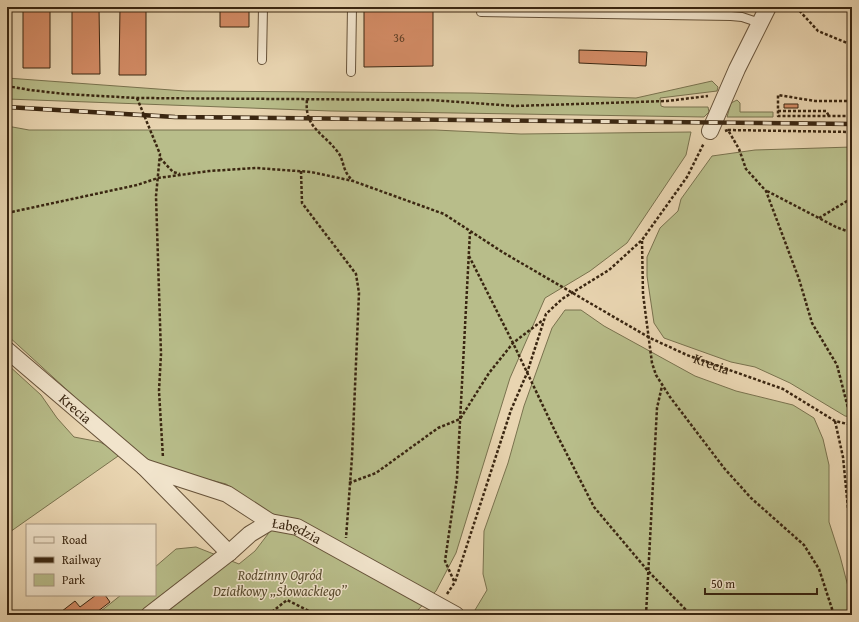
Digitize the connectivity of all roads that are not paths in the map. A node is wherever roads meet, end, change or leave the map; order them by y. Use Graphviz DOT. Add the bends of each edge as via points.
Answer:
graph roads {
  1 [pos="263,7"];
  2 [pos="352,7"];
  3 [pos="481,7"];
  4 [pos="768,7"];
  5 [pos="760,23"];
  6 [pos="262,60"];
  7 [pos="352,72"];
  8 [pos="710,131"];
  9 [pos="7,350"];
  10 [pos="144,467"];
  11 [pos="270,522"];
  12 [pos="229,553"];
  13 [pos="150,615"];
  14 [pos="456,615"];
  1 -- 6 [label="lane"];
  2 -- 7 [label="lane"];
  3 -- 5 [label="lane" via="481,12 731,16"];
  4 -- 5 [label="street"];
  5 -- 8 [label="street"];
  9 -- 10 [label="street, Krecia"];
  10 -- 11 [label="street, Krecia" via="227,494"];
  10 -- 12 [label="street, Krecia"];
  11 -- 12 [label="street, Łabędzia" via="259,527"];
  11 -- 14 [label="street, Łabędzia" via="297,527"];
  12 -- 13 [label="street, Łabędzia"];
}
